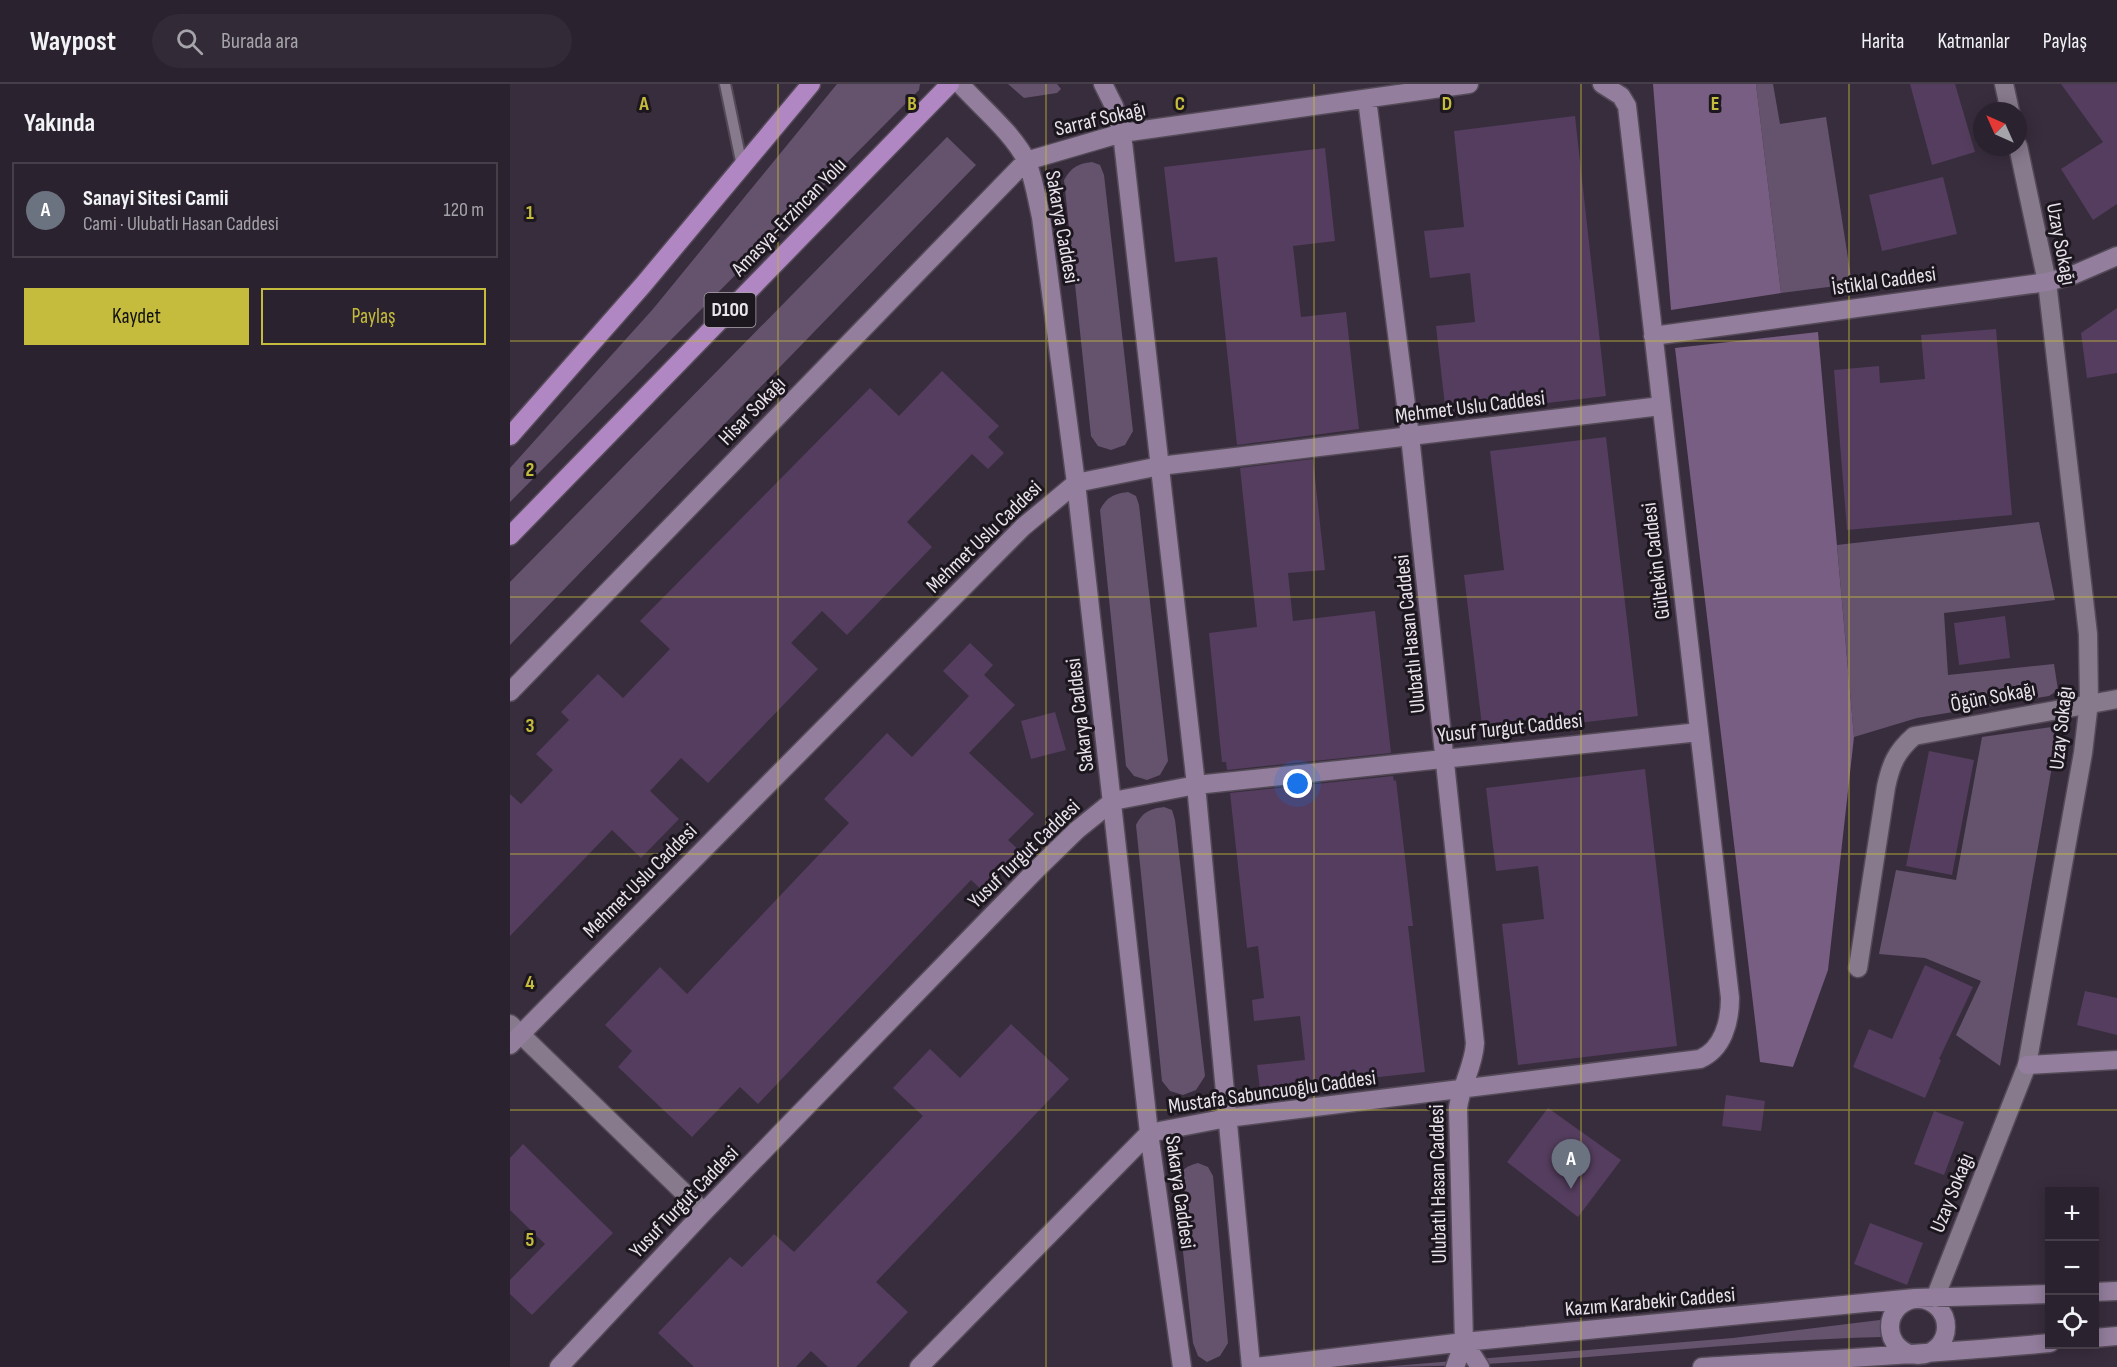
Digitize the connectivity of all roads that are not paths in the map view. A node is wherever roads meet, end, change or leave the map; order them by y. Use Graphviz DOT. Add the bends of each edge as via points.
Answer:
graph roads {
  1 [pos="726,84"];
  2 [pos="811,84"];
  3 [pos="950,84"];
  4 [pos="960,84"];
  5 [pos="1104,84"];
  6 [pos="1469,84"];
  7 [pos="1602,84"];
  8 [pos="2004,84"];
  9 [pos="1367,99"];
  10 [pos="2008,102"];
  11 [pos="1122,133"];
  12 [pos="2020,156"];
  13 [pos="1026,161"];
  14 [pos="742,166"];
  15 [pos="2117,256"];
  16 [pos="2047,282"];
  17 [pos="1653,336"];
  18 [pos="1661,406"];
  19 [pos="510,436"];
  20 [pos="1410,436"];
  21 [pos="1160,466"];
  22 [pos="1076,483"];
  23 [pos="510,536"];
  24 [pos="510,692"];
  25 [pos="2117,699"];
  26 [pos="2089,702"];
  27 [pos="1699,732"];
  28 [pos="1446,757"];
  29 [pos="1196,785"];
  30 [pos="1113,801"];
  31 [pos="1858,968"];
  32 [pos="513,1034"];
  33 [pos="1720,1042"];
  34 [pos="2117,1060"];
  35 [pos="2026,1065"];
  36 [pos="1460,1089"];
  37 [pos="1227,1118"];
  38 [pos="1149,1133"];
  39 [pos="705,1212"];
  40 [pos="2117,1291"];
  41 [pos="2099,1292"];
  42 [pos="2045,1294"];
  43 [pos="1915,1298"];
  44 [pos="1935,1298"];
  45 [pos="2117,1336"];
  46 [pos="2099,1338"];
  47 [pos="1464,1342"];
  48 [pos="2045,1344"];
  49 [pos="1914,1361"];
  50 [pos="559,1367"];
  51 [pos="919,1367"];
  52 [pos="1182,1367"];
  53 [pos="1253,1367"];
  54 [pos="1455,1367"];
  55 [pos="1480,1367"];
  56 [pos="1702,1367"];
  1 -- 14 [label="lane"];
  2 -- 14 [label="highway"];
  3 -- 23 [label="highway, Amasya-Erzincan Yolu / D100"];
  4 -- 13 [label="street, Sakarya Caddesi"];
  5 -- 11 [label="street"];
  6 -- 9 [label="street, Sarraf Sokağı"];
  7 -- 17 [label="street, Gültekin Caddesi" via="1621,96 1627,106"];
  8 -- 10 [label="street"];
  9 -- 11 [label="street, Sarraf Sokağı"];
  9 -- 20 [label="street, Ulubatlı Hasan Caddesi"];
  11 -- 13 [label="street, Sarraf Sokağı"];
  11 -- 21 [label="street"];
  12 -- 16 [label="street, Uzay Sokağı"];
  13 -- 22 [label="street, Sakarya Caddesi" via="1041,217"];
  13 -- 24 [label="street, Hisar Sokağı"];
  14 -- 19 [label="highway"];
  15 -- 16 [label="street, İstiklal Caddesi"];
  16 -- 17 [label="street, İstiklal Caddesi"];
  16 -- 26 [label="street, Uzay Sokağı" via="2088,634"];
  17 -- 18 [label="street, Gültekin Caddesi"];
  18 -- 20 [label="street, Mehmet Uslu Caddesi"];
  18 -- 27 [label="street, Gültekin Caddesi"];
  20 -- 21 [label="street, Mehmet Uslu Caddesi"];
  20 -- 28 [label="street, Ulubatlı Hasan Caddesi"];
  21 -- 22 [label="street, Mehmet Uslu Caddesi"];
  21 -- 29 [label="street"];
  22 -- 30 [label="street, Sakarya Caddesi"];
  22 -- 32 [label="street, Mehmet Uslu Caddesi" via="1023,526"];
  25 -- 26 [label="street, Öğün Sokağı"];
  26 -- 31 [label="street, Öğün Sokağı" via="1914,736 1899,749 1891,763"];
  26 -- 35 [label="street, Uzay Sokağı"];
  27 -- 28 [label="street, Yusuf Turgut Caddesi"];
  27 -- 33 [label="street, Gültekin Caddesi" via="1730,998 1730,1014"];
  28 -- 29 [label="street, Yusuf Turgut Caddesi"];
  28 -- 36 [label="street, Ulubatlı Hasan Caddesi" via="1475,1043 1474,1058"];
  29 -- 30 [label="street, Yusuf Turgut Caddesi"];
  29 -- 37 [label="street"];
  30 -- 38 [label="street, Sakarya Caddesi"];
  30 -- 39 [label="street, Yusuf Turgut Caddesi" via="1038,868"];
  32 -- 39 [label="street"];
  33 -- 36 [label="street, Mustafa Sabuncuoğlu Caddesi" via="1700,1059"];
  34 -- 35 [label="street"];
  35 -- 44 [label="street, Uzay Sokağı"];
  36 -- 37 [label="street, Mustafa Sabuncuoğlu Caddesi"];
  36 -- 47 [label="street, Ulubatlı Hasan Caddesi"];
  37 -- 38 [label="street, Mustafa Sabuncuoğlu Caddesi"];
  37 -- 53 [label="street"];
  38 -- 51 [label="street, Mustafa Sabuncuoğlu Caddesi"];
  38 -- 52 [label="street, Sakarya Caddesi"];
  39 -- 50 [label="street, Yusuf Turgut Caddesi"];
  40 -- 41 [label="street"];
  42 -- 44 [label="street, Kazım Karabekir Caddesi"];
  43 -- 44 [label="street, Kazım Karabekir Caddesi"];
  43 -- 47 [label="street, Kazım Karabekir Caddesi"];
  43 -- 49 [label="street" via="1898,1307 1890,1323 1898,1348"];
  43 -- 49 [label="street" via="1934,1303 1947,1328 1940,1346"];
  45 -- 46 [label="street"];
  47 -- 53 [label="street, Kazım Karabekir Caddesi"];
  47 -- 54 [label="street"];
  47 -- 55 [label="street"];
  48 -- 49 [label="street"];
  49 -- 56 [label="street" via="1840,1357"];
}
